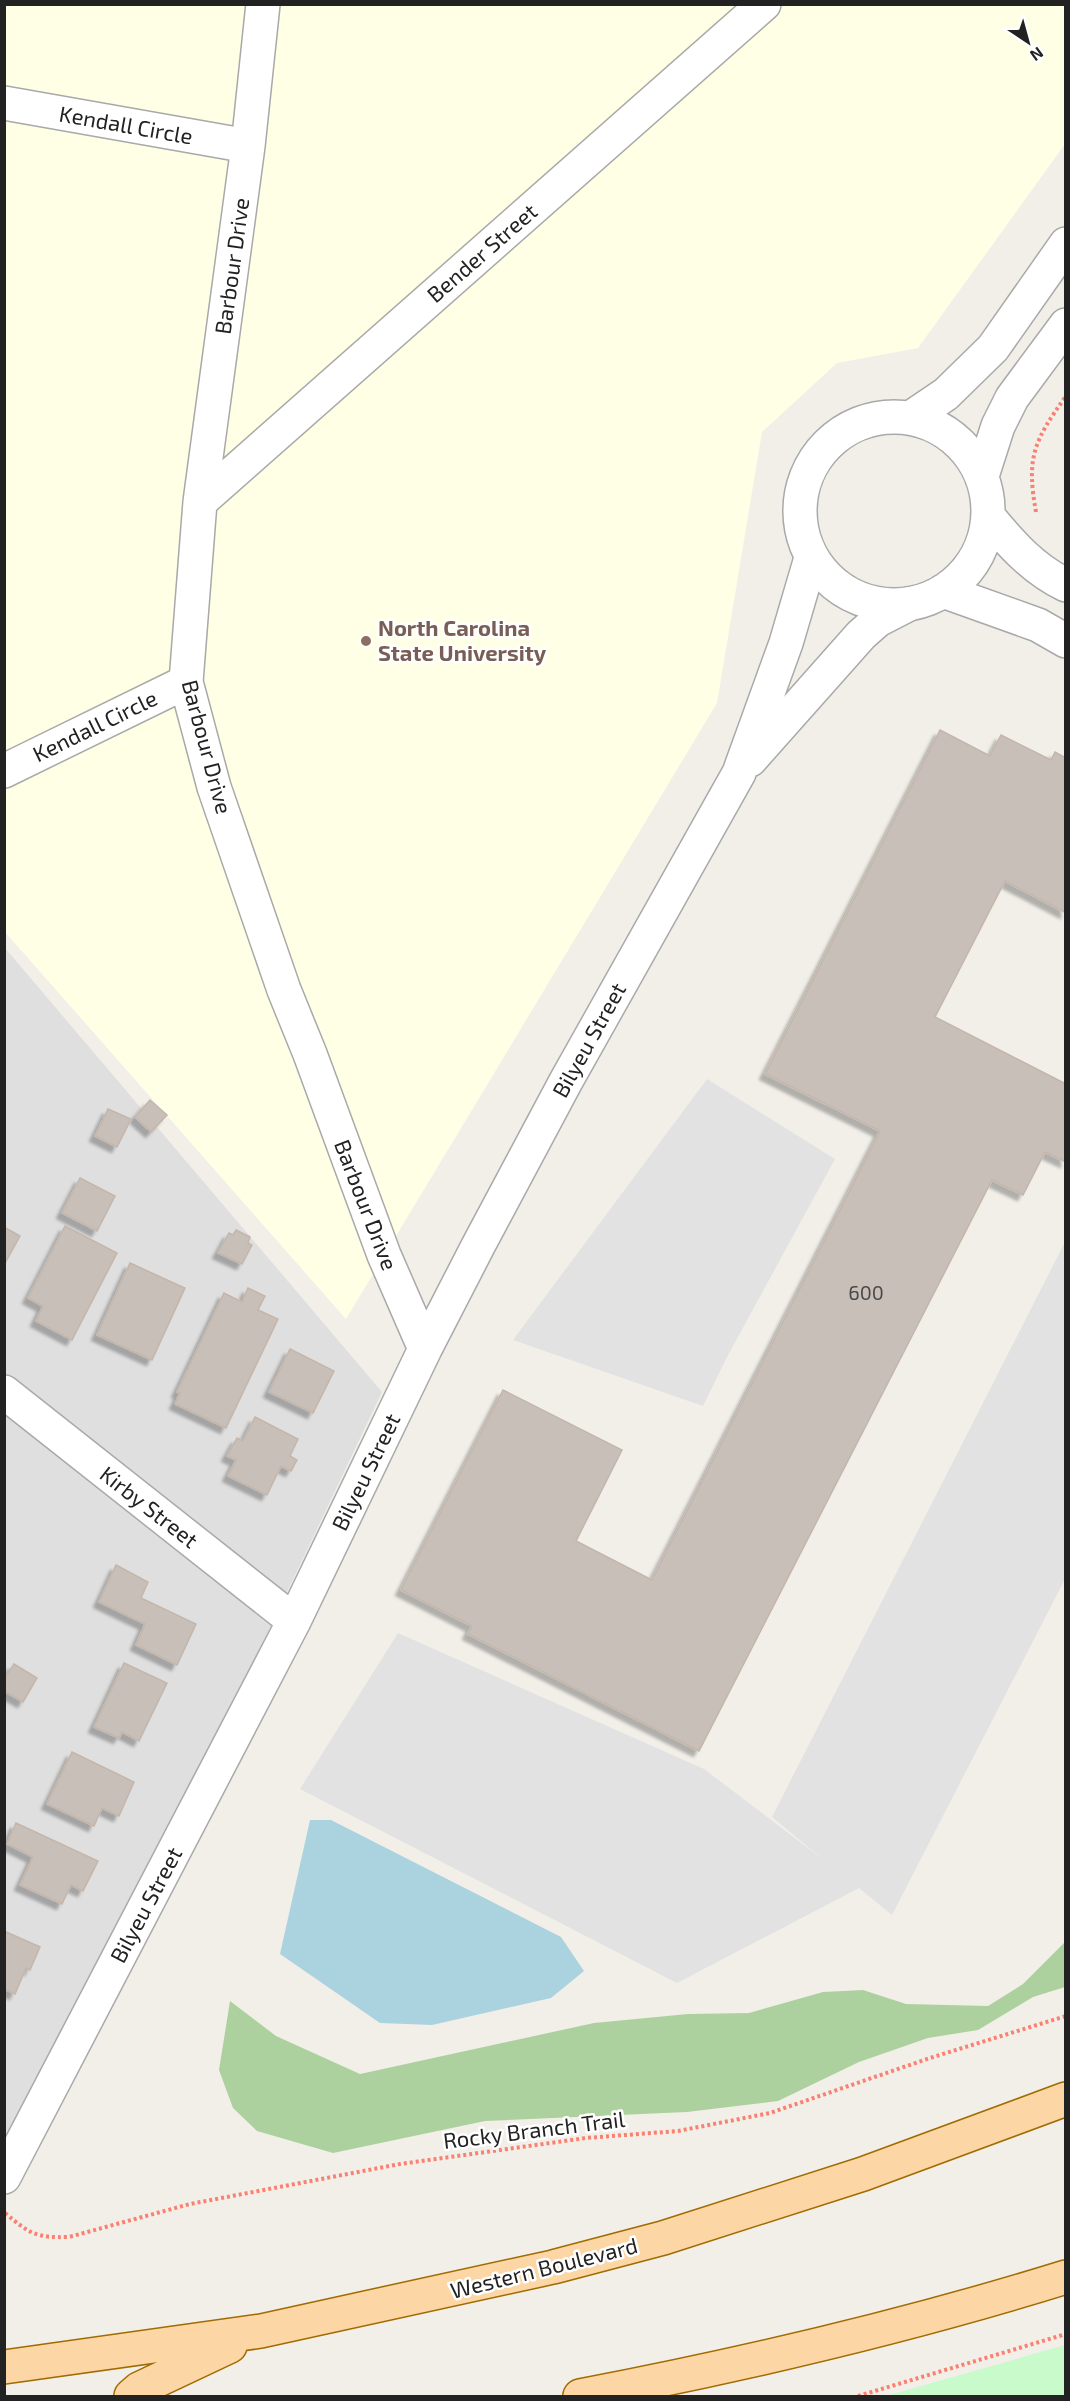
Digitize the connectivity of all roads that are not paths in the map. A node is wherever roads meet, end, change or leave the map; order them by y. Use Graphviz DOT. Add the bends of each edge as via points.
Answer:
graph roads {
  1 [pos="263,4"];
  2 [pos="764,4"];
  3 [pos="4,103"];
  4 [pos="248,146"];
  5 [pos="1065,244"];
  6 [pos="1065,325"];
  7 [pos="912,417"];
  8 [pos="982,476"];
  9 [pos="200,502"];
  10 [pos="988,516"];
  11 [pos="811,558"];
  12 [pos="1065,585"];
  13 [pos="943,591"];
  14 [pos="909,604"];
  15 [pos="1065,641"];
  16 [pos="186,682"];
  17 [pos="4,771"];
  18 [pos="739,773"];
  19 [pos="425,1349"];
  20 [pos="4,1392"];
  21 [pos="294,1621"];
  22 [pos="1065,2099"];
  23 [pos="4,2177"];
  24 [pos="1065,2277"];
  25 [pos="261,2331"];
  26 [pos="4,2367"];
  27 [pos="131,2397"];
  28 [pos="580,2397"];
  1 -- 4 [label="street, Barbour Drive"];
  2 -- 9 [label="street, Bender Street"];
  3 -- 4 [label="street, Kendall Circle"];
  4 -- 9 [label="street, Barbour Drive"];
  5 -- 7 [label="street" via="993,348 945,394"];
  6 -- 8 [label="street" via="1012,398 998,426"];
  7 -- 8 [label="street" via="942,429 966,449"];
  7 -- 11 [label="street" via="871,420 852,426 826,443 808,469 799,499 801,530"];
  8 -- 10 [label="street"];
  9 -- 16 [label="street, Barbour Drive"];
  10 -- 12 [label="street" via="1013,547 1046,576"];
  10 -- 13 [label="street" via="982,546 966,572"];
  11 -- 14 [label="street" via="829,580 852,596 880,604"];
  11 -- 18 [label="street, Bilyeu Street" via="786,643"];
  13 -- 14 [label="street"];
  13 -- 15 [label="street" via="1038,625"];
  14 -- 18 [label="street, Bilyeu Street" via="878,620 861,635"];
  16 -- 17 [label="street, Kendall Circle"];
  16 -- 19 [label="street, Barbour Drive" via="214,787 284,990 384,1255"];
  18 -- 19 [label="street, Bilyeu Street" via="566,1081"];
  19 -- 21 [label="street, Bilyeu Street"];
  20 -- 21 [label="street, Kirby Street"];
  21 -- 23 [label="street, Bilyeu Street"];
  22 -- 25 [label="main road, Western Boulevard" via="863,2174 663,2238 553,2267"];
  24 -- 28 [label="main road" via="831,2341"];
  25 -- 26 [label="main road, Western Boulevard"];
  25 -- 27 [label="main road" via="140,2389"];
}
